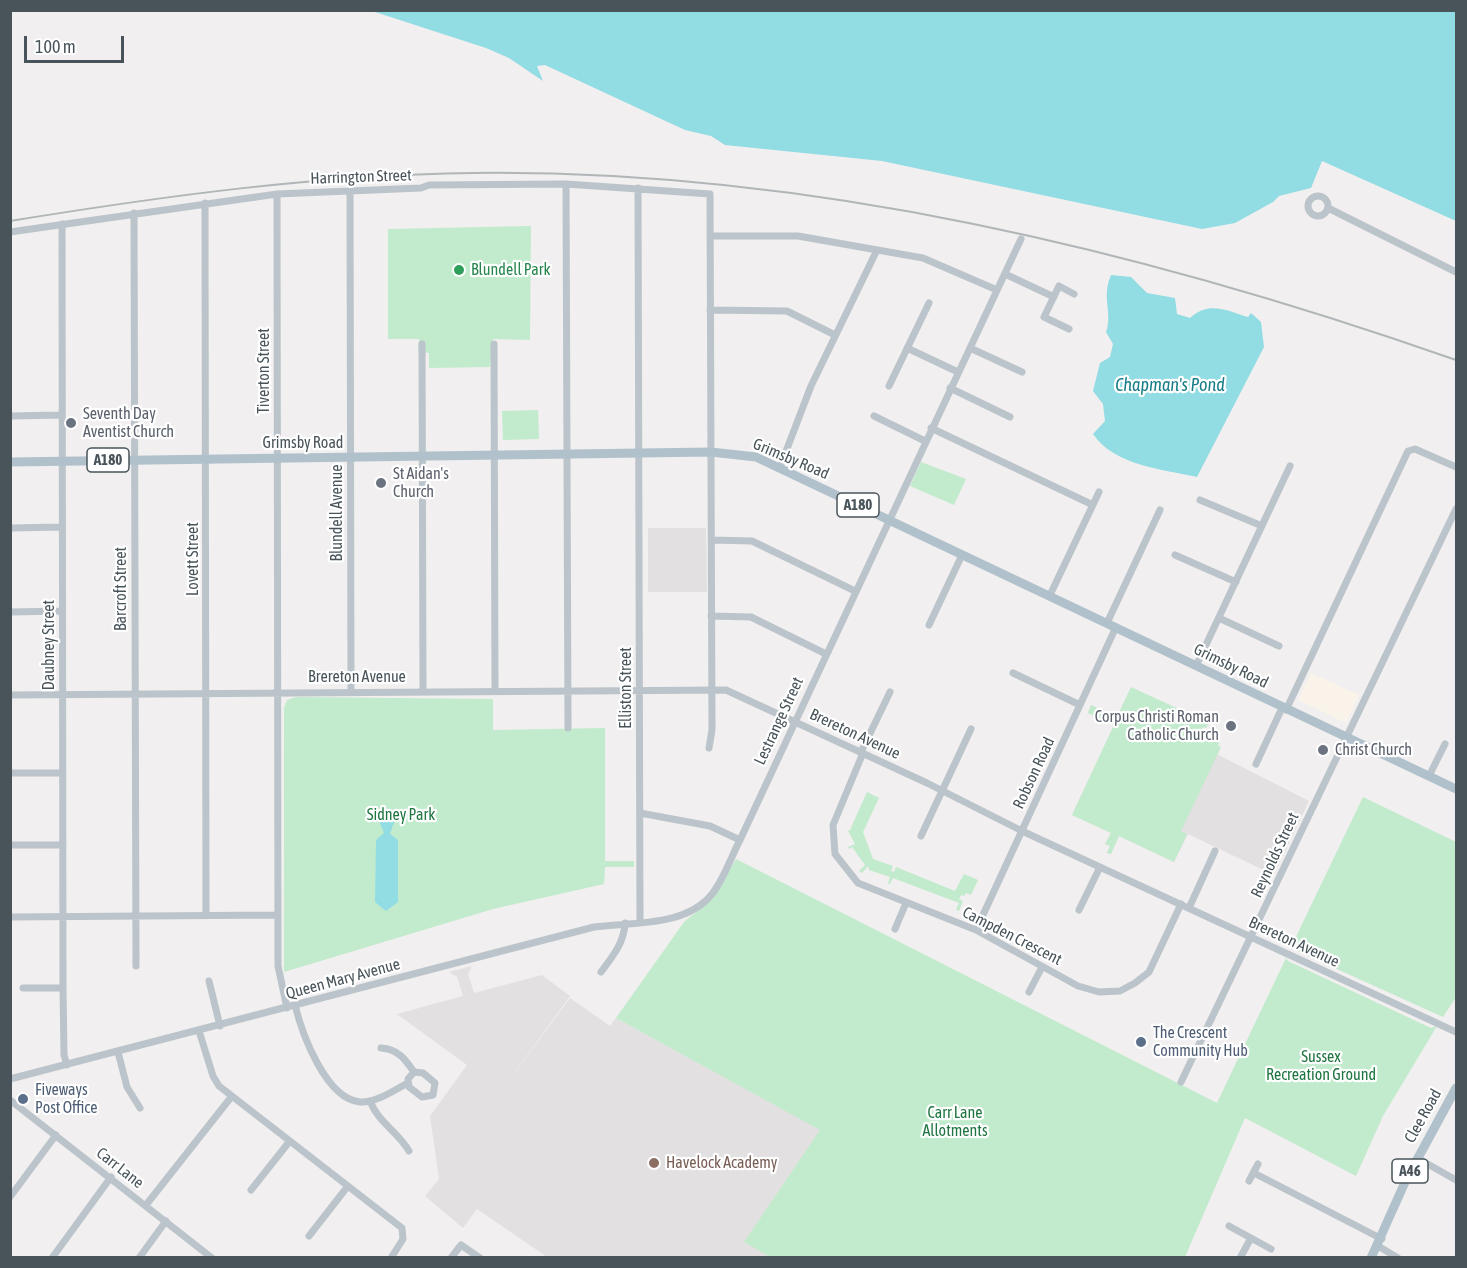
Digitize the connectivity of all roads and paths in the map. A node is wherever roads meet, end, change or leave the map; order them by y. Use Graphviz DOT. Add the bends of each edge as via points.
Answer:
graph roads {
  1 [pos="566,184"];
  2 [pos="638,188"];
  3 [pos="350,190"];
  4 [pos="277,194"];
  5 [pos="205,203"];
  6 [pos="1328,208"];
  7 [pos="134,213"];
  8 [pos="62,224"];
  9 [pos="10,232"];
  10 [pos="710,236"];
  11 [pos="1021,239"];
  12 [pos="877,250"];
  13 [pos="1456,272"];
  14 [pos="1005,274"];
  15 [pos="997,290"];
  16 [pos="1074,294"];
  17 [pos="1054,297"];
  18 [pos="929,303"];
  19 [pos="710,310"];
  20 [pos="1069,329"];
  21 [pos="835,335"];
  22 [pos="422,344"];
  23 [pos="494,344"];
  24 [pos="907,348"];
  25 [pos="969,348"];
  26 [pos="958,372"];
  27 [pos="1022,372"];
  28 [pos="889,387"];
  29 [pos="950,388"];
  30 [pos="62,415"];
  31 [pos="10,416"];
  32 [pos="874,416"];
  33 [pos="1010,417"];
  34 [pos="931,428"];
  35 [pos="925,441"];
  36 [pos="711,452"];
  37 [pos="495,454"];
  38 [pos="567,454"];
  39 [pos="638,454"];
  40 [pos="423,456"];
  41 [pos="351,457"];
  42 [pos="277,458"];
  43 [pos="206,459"];
  44 [pos="135,460"];
  45 [pos="62,461"];
  46 [pos="10,462"];
  47 [pos="1290,466"];
  48 [pos="780,467"];
  49 [pos="1456,467"];
  50 [pos="1099,492"];
  51 [pos="1200,500"];
  52 [pos="1093,505"];
  53 [pos="1456,509"];
  54 [pos="1160,510"];
  55 [pos="888,520"];
  56 [pos="1262,526"];
  57 [pos="62,527"];
  58 [pos="10,528"];
  59 [pos="712,540"];
  60 [pos="962,555"];
  61 [pos="1175,555"];
  62 [pos="1236,582"];
  63 [pos="855,591"];
  64 [pos="1050,595"];
  65 [pos="62,611"];
  66 [pos="10,612"];
  67 [pos="711,616"];
  68 [pos="1219,618"];
  69 [pos="929,625"];
  70 [pos="1111,625"];
  71 [pos="1279,646"];
  72 [pos="826,654"];
  73 [pos="1196,666"];
  74 [pos="1013,673"];
  75 [pos="568,689"];
  76 [pos="639,689"];
  77 [pos="711,689"];
  78 [pos="423,690"];
  79 [pos="495,690"];
  80 [pos="351,691"];
  81 [pos="279,692"];
  82 [pos="890,692"];
  83 [pos="206,693"];
  84 [pos="135,694"];
  85 [pos="10,695"];
  86 [pos="63,695"];
  87 [pos="1080,705"];
  88 [pos="1284,709"];
  89 [pos="794,721"];
  90 [pos="568,728"];
  91 [pos="971,729"];
  92 [pos="1346,737"];
  93 [pos="1445,744"];
  94 [pos="709,748"];
  95 [pos="862,752"];
  96 [pos="1256,764"];
  97 [pos="10,773"];
  98 [pos="63,773"];
  99 [pos="1429,776"];
  100 [pos="1456,789"];
  101 [pos="942,791"];
  102 [pos="640,813"];
  103 [pos="1022,831"];
  104 [pos="921,836"];
  105 [pos="740,840"];
  106 [pos="10,845"];
  107 [pos="63,845"];
  108 [pos="1215,851"];
  109 [pos="1100,867"];
  110 [pos="906,903"];
  111 [pos="1185,906"];
  112 [pos="1079,910"];
  113 [pos="278,915"];
  114 [pos="63,916"];
  115 [pos="135,916"];
  116 [pos="206,916"];
  117 [pos="10,917"];
  118 [pos="676,918"];
  119 [pos="640,921"];
  120 [pos="625,923"];
  121 [pos="896,929"];
  122 [pos="976,930"];
  123 [pos="1251,936"];
  124 [pos="136,966"];
  125 [pos="1042,967"];
  126 [pos="601,972"];
  127 [pos="209,981"];
  128 [pos="23,988"];
  129 [pos="63,988"];
  130 [pos="1029,992"];
  131 [pos="291,1007"];
  132 [pos="220,1026"];
  133 [pos="199,1031"];
  134 [pos="1456,1032"];
  135 [pos="381,1048"];
  136 [pos="118,1052"];
  137 [pos="67,1065"];
  138 [pos="414,1072"];
  139 [pos="10,1080"];
  140 [pos="1181,1082"];
  141 [pos="408,1083"];
  142 [pos="1456,1088"];
  143 [pos="232,1096"];
  144 [pos="11,1100"];
  145 [pos="370,1101"];
  146 [pos="140,1108"];
  147 [pos="56,1135"];
  148 [pos="289,1142"];
  149 [pos="409,1151"];
  150 [pos="1417,1158"];
  151 [pos="1258,1164"];
  152 [pos="1254,1173"];
  153 [pos="111,1178"];
  154 [pos="1456,1180"];
  155 [pos="1249,1181"];
  156 [pos="348,1186"];
  157 [pos="251,1190"];
  158 [pos="10,1197"];
  159 [pos="146,1205"];
  160 [pos="166,1221"];
  161 [pos="1229,1226"];
  162 [pos="309,1236"];
  163 [pos="1251,1238"];
  164 [pos="1380,1242"];
  165 [pos="1271,1249"];
  166 [pos="52,1257"];
  167 [pos="139,1257"];
  168 [pos="212,1257"];
  169 [pos="391,1257"];
  170 [pos="451,1257"];
  171 [pos="480,1257"];
  172 [pos="1240,1257"];
  173 [pos="1371,1257"];
  174 [pos="1398,1257"];
  1 -- 2 [label="street, Harrington Street"];
  1 -- 3 [label="street, Harrington Street"];
  1 -- 38 [label="street"];
  2 -- 10 [label="street, Harrington Street" via="707,193 711,197"];
  2 -- 39 [label="street, Elliston Street"];
  3 -- 4 [label="street, Harrington Street"];
  3 -- 41 [label="street, Blundell Avenue"];
  4 -- 5 [label="street, Harrington Street"];
  4 -- 42 [label="street, Tiverton Street"];
  5 -- 7 [label="street, Harrington Street"];
  5 -- 43 [label="street, Lovett Street"];
  6 -- 13 [label="street"];
  7 -- 8 [label="street, Harrington Street"];
  7 -- 44 [label="street, Barcroft Street"];
  8 -- 9 [label="street, Harrington Street"];
  8 -- 30 [label="street, Daubney Street"];
  10 -- 12 [label="street" via="798,236"];
  10 -- 19 [label="street"];
  11 -- 14 [label="street, Lestrange Street"];
  12 -- 15 [label="street" via="923,258"];
  12 -- 21 [label="street"];
  14 -- 15 [label="street, Lestrange Street"];
  14 -- 17 [label="street"];
  15 -- 25 [label="street, Lestrange Street"];
  16 -- 17 [label="street" via="1059,286"];
  17 -- 20 [label="street" via="1044,317"];
  18 -- 24 [label="street"];
  19 -- 21 [label="street" via="787,311"];
  19 -- 36 [label="street"];
  21 -- 48 [label="street"];
  22 -- 40 [label="street"];
  23 -- 37 [label="street"];
  24 -- 26 [label="street"];
  24 -- 28 [label="street"];
  25 -- 26 [label="street, Lestrange Street"];
  25 -- 27 [label="street"];
  26 -- 29 [label="street, Lestrange Street"];
  29 -- 33 [label="street"];
  29 -- 34 [label="street, Lestrange Street"];
  30 -- 31 [label="street"];
  30 -- 45 [label="street, Daubney Street"];
  32 -- 35 [label="street"];
  34 -- 35 [label="street, Lestrange Street"];
  34 -- 52 [label="street"];
  35 -- 55 [label="street, Lestrange Street"];
  36 -- 39 [label="main road, Grimsby Road / A180"];
  36 -- 48 [label="main road, Grimsby Road / A180" via="756,457"];
  36 -- 59 [label="street"];
  37 -- 38 [label="main road, Grimsby Road / A180"];
  37 -- 40 [label="main road, Grimsby Road / A180"];
  37 -- 79 [label="street"];
  38 -- 39 [label="main road, Grimsby Road / A180"];
  38 -- 75 [label="street"];
  39 -- 76 [label="street, Elliston Street"];
  40 -- 41 [label="main road, Grimsby Road / A180"];
  40 -- 78 [label="street"];
  41 -- 42 [label="main road, Grimsby Road / A180"];
  41 -- 80 [label="street, Blundell Avenue"];
  42 -- 43 [label="main road, Grimsby Road / A180"];
  42 -- 81 [label="street, Tiverton Street"];
  43 -- 44 [label="main road, Grimsby Road / A180"];
  43 -- 83 [label="street, Lovett Street"];
  44 -- 45 [label="main road, Grimsby Road / A180"];
  44 -- 84 [label="street, Barcroft Street"];
  45 -- 46 [label="main road, Grimsby Road / A180"];
  45 -- 57 [label="street, Daubney Street"];
  47 -- 56 [label="street"];
  48 -- 55 [label="main road, Grimsby Road / A180"];
  49 -- 88 [label="street" via="1412,448"];
  50 -- 52 [label="street"];
  51 -- 56 [label="street"];
  52 -- 64 [label="street"];
  53 -- 92 [label="street, Reynolds Street"];
  54 -- 70 [label="street, Robson Road"];
  55 -- 60 [label="main road, Grimsby Road / A180"];
  55 -- 63 [label="street, Lestrange Street"];
  56 -- 62 [label="street"];
  57 -- 58 [label="street"];
  57 -- 65 [label="street, Daubney Street"];
  59 -- 63 [label="street" via="752,541"];
  59 -- 67 [label="street"];
  60 -- 64 [label="main road, Grimsby Road / A180"];
  60 -- 69 [label="street"];
  61 -- 62 [label="street"];
  62 -- 68 [label="street"];
  63 -- 72 [label="street, Lestrange Street"];
  64 -- 70 [label="main road, Grimsby Road / A180"];
  65 -- 66 [label="street"];
  65 -- 86 [label="street, Daubney Street"];
  67 -- 72 [label="street" via="751,617"];
  67 -- 77 [label="street"];
  68 -- 71 [label="street"];
  68 -- 73 [label="street"];
  70 -- 73 [label="main road, Grimsby Road / A180"];
  70 -- 87 [label="street, Robson Road"];
  72 -- 89 [label="street, Lestrange Street"];
  73 -- 88 [label="main road, Grimsby Road / A180"];
  74 -- 87 [label="street"];
  75 -- 76 [label="street, Brereton Avenue"];
  75 -- 79 [label="street, Brereton Avenue"];
  75 -- 90 [label="street"];
  76 -- 77 [label="street, Brereton Avenue"];
  76 -- 102 [label="street, Elliston Street"];
  77 -- 89 [label="street, Brereton Avenue" via="726,690"];
  77 -- 94 [label="street"];
  78 -- 79 [label="street, Brereton Avenue"];
  78 -- 80 [label="street, Brereton Avenue"];
  80 -- 81 [label="street, Brereton Avenue"];
  81 -- 83 [label="street, Brereton Avenue"];
  81 -- 113 [label="street, Tiverton Street"];
  82 -- 95 [label="street, Campden Crescent"];
  83 -- 84 [label="street, Brereton Avenue"];
  83 -- 116 [label="street, Lovett Street"];
  84 -- 86 [label="street, Brereton Avenue"];
  84 -- 115 [label="street, Barcroft Street"];
  85 -- 86 [label="street, Brereton Avenue"];
  86 -- 98 [label="street, Daubney Street"];
  87 -- 103 [label="street, Robson Road"];
  88 -- 92 [label="main road, Grimsby Road / A180"];
  88 -- 96 [label="street"];
  89 -- 95 [label="street, Brereton Avenue"];
  89 -- 105 [label="street, Lestrange Street"];
  91 -- 101 [label="street"];
  92 -- 99 [label="main road, Grimsby Road / A180"];
  92 -- 123 [label="street, Reynolds Street"];
  93 -- 99 [label="street"];
  95 -- 101 [label="street, Brereton Avenue"];
  95 -- 110 [label="street, Campden Crescent" via="833,825 835,854 858,883"];
  97 -- 98 [label="street"];
  98 -- 107 [label="street, Daubney Street"];
  99 -- 100 [label="main road, Grimsby Road / A180"];
  101 -- 103 [label="street, Brereton Avenue"];
  101 -- 104 [label="street"];
  102 -- 105 [label="street" via="710,826"];
  102 -- 119 [label="street, Elliston Street"];
  103 -- 109 [label="street, Brereton Avenue"];
  103 -- 122 [label="street, Robson Road"];
  105 -- 118 [label="street, Lestrange Street" via="712,893 697,908"];
  106 -- 107 [label="street"];
  107 -- 114 [label="street, Daubney Street"];
  108 -- 111 [label="street, Campden Crescent"];
  109 -- 111 [label="street, Brereton Avenue"];
  109 -- 112 [label="street"];
  110 -- 121 [label="street"];
  110 -- 122 [label="street, Campden Crescent"];
  111 -- 123 [label="street, Brereton Avenue"];
  111 -- 125 [label="street, Campden Crescent" via="1149,972 1120,991 1099,992 1078,986"];
  113 -- 116 [label="street"];
  113 -- 131 [label="street, Tiverton Street" via="279,979"];
  114 -- 115 [label="street"];
  114 -- 117 [label="street"];
  114 -- 129 [label="street, Daubney Street"];
  115 -- 116 [label="street"];
  115 -- 124 [label="street, Barcroft Street"];
  118 -- 119 [label="street, Queen Mary Avenue"];
  119 -- 120 [label="street, Queen Mary Avenue"];
  120 -- 126 [label="street" via="619,947"];
  120 -- 131 [label="street, Queen Mary Avenue" via="594,927"];
  122 -- 125 [label="street, Campden Crescent"];
  123 -- 134 [label="street, Brereton Avenue"];
  123 -- 140 [label="street, Reynolds Street"];
  125 -- 130 [label="street"];
  127 -- 132 [label="street"];
  128 -- 129 [label="street"];
  129 -- 137 [label="street, Daubney Street"];
  131 -- 132 [label="street, Queen Mary Avenue"];
  131 -- 145 [label="street, Tiverton Street" via="329,1083 348,1099"];
  132 -- 133 [label="street, Queen Mary Avenue"];
  133 -- 136 [label="street, Queen Mary Avenue"];
  133 -- 143 [label="street" via="213,1076"];
  135 -- 138 [label="street" via="394,1046"];
  136 -- 137 [label="street, Queen Mary Avenue"];
  136 -- 146 [label="street" via="127,1087"];
  137 -- 139 [label="street, Queen Mary Avenue"];
  138 -- 141 [label="street"];
  138 -- 141 [label="street" via="423,1073 435,1083 435,1092 429,1098 422,1097"];
  141 -- 145 [label="street"];
  142 -- 150 [label="main road, Clee Road / A46"];
  143 -- 148 [label="street"];
  143 -- 159 [label="street"];
  144 -- 147 [label="street, Carr Lane"];
  145 -- 149 [label="street" via="379,1118 402,1138"];
  147 -- 153 [label="street, Carr Lane"];
  147 -- 158 [label="street"];
  148 -- 156 [label="street"];
  148 -- 157 [label="street"];
  150 -- 154 [label="street"];
  150 -- 164 [label="main road, Clee Road / A46"];
  151 -- 152 [label="street"];
  152 -- 155 [label="street"];
  152 -- 164 [label="street"];
  153 -- 159 [label="street, Carr Lane"];
  153 -- 166 [label="street"];
  156 -- 162 [label="street"];
  156 -- 169 [label="street" via="402,1228 403,1239"];
  159 -- 160 [label="street, Carr Lane"];
  160 -- 167 [label="street"];
  160 -- 168 [label="street, Carr Lane"];
  161 -- 163 [label="street"];
  163 -- 165 [label="street"];
  163 -- 172 [label="street"];
  164 -- 173 [label="main road, Clee Road / A46"];
  164 -- 174 [label="street"];
  170 -- 171 [label="street" via="461,1245"];
}
